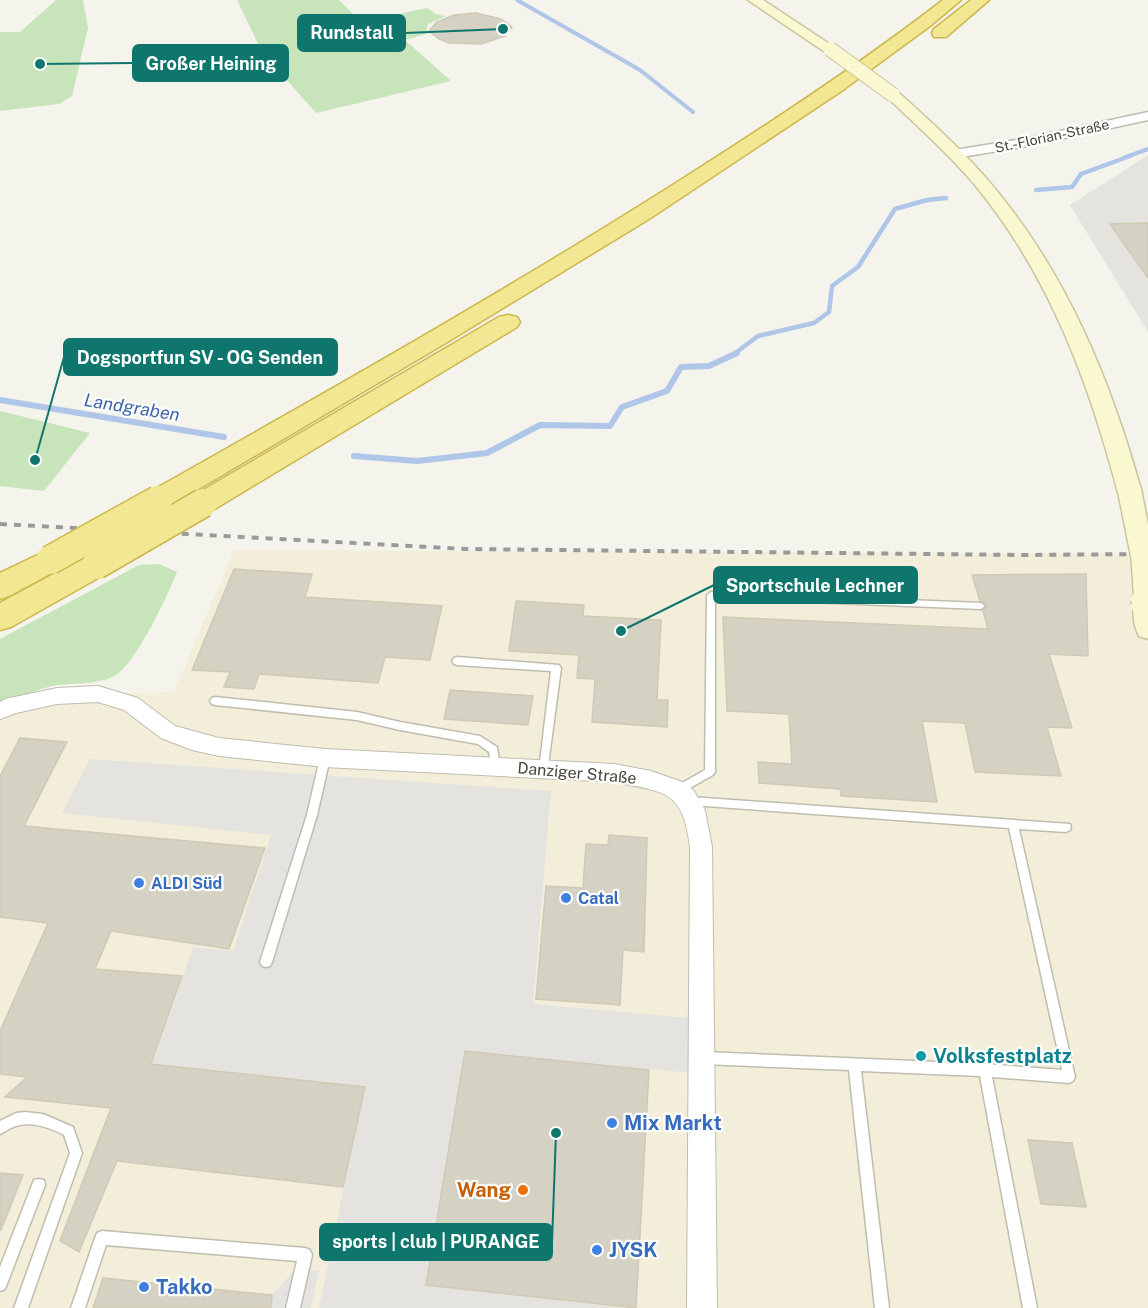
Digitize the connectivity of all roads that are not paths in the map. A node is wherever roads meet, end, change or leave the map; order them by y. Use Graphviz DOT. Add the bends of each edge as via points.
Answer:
graph roads {
  1 [pos="754,0"];
  2 [pos="953,0"];
  3 [pos="981,0"];
  4 [pos="1148,116"];
  5 [pos="955,154"];
  6 [pos="0,586"];
  7 [pos="981,606"];
  8 [pos="1147,617"];
  9 [pos="0,618"];
  10 [pos="457,661"];
  11 [pos="215,701"];
  12 [pos="0,711"];
  13 [pos="325,759"];
  14 [pos="495,767"];
  15 [pos="544,770"];
  16 [pos="685,796"];
  17 [pos="1013,824"];
  18 [pos="1066,827"];
  19 [pos="266,962"];
  20 [pos="702,1058"];
  21 [pos="854,1065"];
  22 [pos="985,1070"];
  23 [pos="0,1128"];
  24 [pos="39,1185"];
  25 [pos="0,1284"];
  26 [pos="21,1308"];
  27 [pos="78,1308"];
  28 [pos="293,1308"];
  29 [pos="702,1308"];
  30 [pos="882,1308"];
  31 [pos="1030,1308"];
  1 -- 5 [label="main road, bridge" via="893,95"];
  2 -- 6 [label="highway, bridge" via="790,118 644,213 406,357"];
  3 -- 9 [label="highway, bridge" via="812,123 660,225 432,369"];
  4 -- 5 [label="street, St.-Florian-Straße"];
  5 -- 8 [label="main road, bridge" via="1024,239 1085,349 1130,493 1143,558"];
  7 -- 16 [label="lane" via="711,595 710,772"];
  10 -- 15 [label="lane" via="556,668"];
  11 -- 14 [label="lane" via="357,716 480,740 494,750"];
  12 -- 13 [label="street, Danziger Straße" via="57,696 98,694 131,704 168,732 192,741"];
  13 -- 14 [label="street, Danziger Straße"];
  13 -- 19 [label="lane" via="312,815"];
  14 -- 15 [label="street, Danziger Straße"];
  15 -- 16 [label="street, Danziger Straße" via="615,773 650,780"];
  16 -- 17 [label="lane"];
  16 -- 20 [label="street" via="699,823 701,847"];
  17 -- 18 [label="lane"];
  17 -- 22 [label="lane" via="1069,1077"];
  20 -- 21 [label="lane"];
  20 -- 29 [label="street"];
  21 -- 22 [label="lane"];
  21 -- 30 [label="lane"];
  22 -- 31 [label="lane"];
  23 -- 26 [label="lane" via="8,1121 50,1120 69,1131 76,1153"];
  24 -- 25 [label="lane"];
  27 -- 28 [label="lane" via="102,1238 305,1255"];
}
